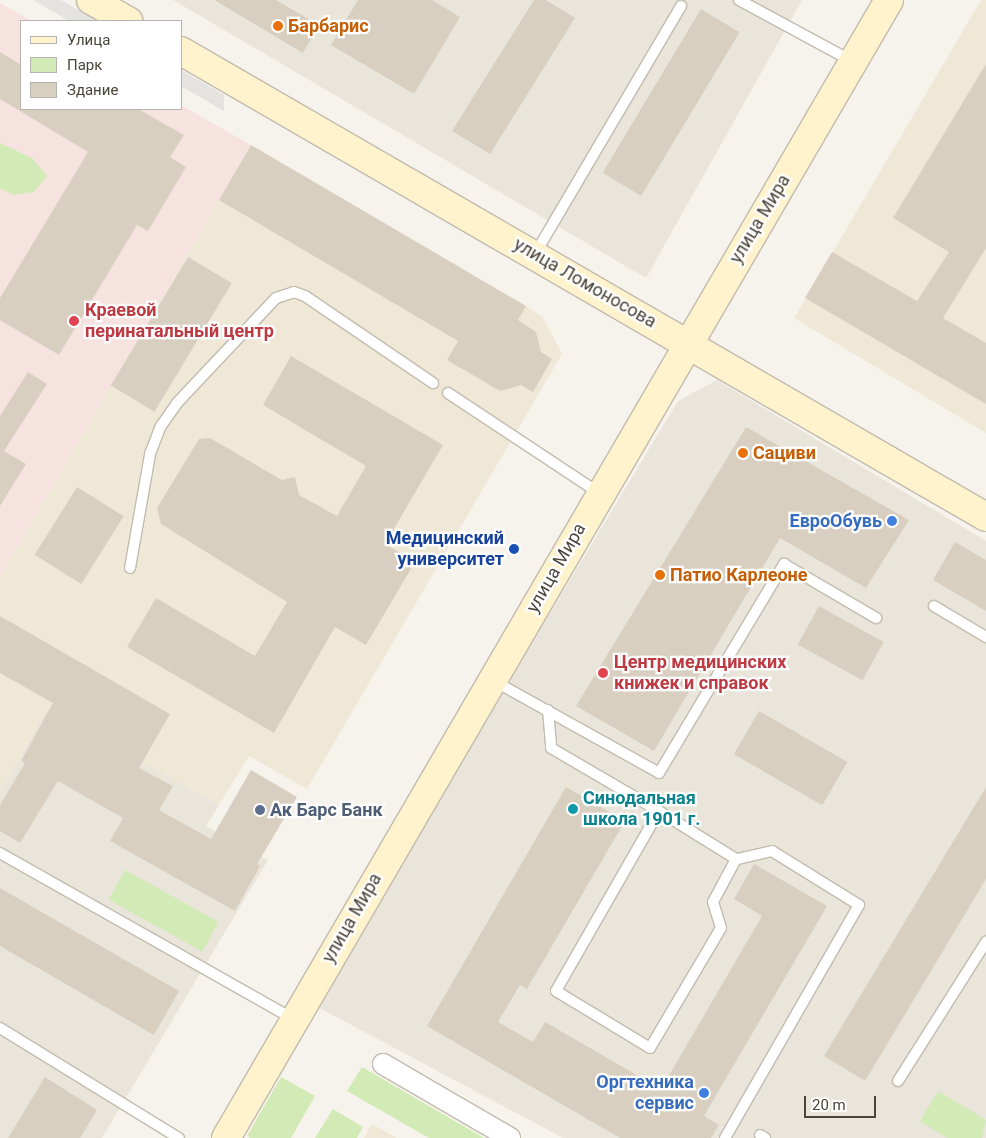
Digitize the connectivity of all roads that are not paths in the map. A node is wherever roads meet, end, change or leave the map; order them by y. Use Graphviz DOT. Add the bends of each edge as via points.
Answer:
graph roads {
  1 [pos="91,0"];
  2 [pos="739,0"];
  3 [pos="889,0"];
  4 [pos="681,6"];
  5 [pos="126,20"];
  6 [pos="182,53"];
  7 [pos="853,62"];
  8 [pos="535,254"];
  9 [pos="688,342"];
  10 [pos="433,383"];
  11 [pos="448,393"];
  12 [pos="599,493"];
  13 [pos="986,517"];
  14 [pos="130,568"];
  15 [pos="934,606"];
  16 [pos="876,618"];
  17 [pos="986,637"];
  18 [pos="490,679"];
  19 [pos="548,710"];
  20 [pos="659,811"];
  21 [pos="0,853"];
  22 [pos="736,859"];
  23 [pos="986,942"];
  24 [pos="294,1020"];
  25 [pos="0,1028"];
  26 [pos="382,1064"];
  27 [pos="898,1081"];
  28 [pos="178,1138"];
  29 [pos="226,1138"];
  30 [pos="510,1138"];
  31 [pos="724,1138"];
  1 -- 5 [label="main road"];
  2 -- 7 [label="lane"];
  3 -- 7 [label="main road, улица Мира"];
  4 -- 8 [label="lane"];
  6 -- 8 [label="main road, улица Ломоносова"];
  7 -- 9 [label="main road, улица Мира"];
  8 -- 9 [label="main road, улица Ломоносова"];
  9 -- 12 [label="main road, улица Мира"];
  9 -- 13 [label="main road, улица Ломоносова"];
  10 -- 14 [label="lane" via="305,296 294,292 276,298 177,403 161,426 150,454"];
  11 -- 12 [label="lane"];
  12 -- 18 [label="main road, улица Мира"];
  15 -- 17 [label="lane"];
  16 -- 19 [label="lane" via="784,564 659,773"];
  18 -- 19 [label="lane"];
  18 -- 24 [label="main road, улица Мира"];
  19 -- 20 [label="lane" via="551,748"];
  20 -- 22 [label="lane"];
  20 -- 22 [label="lane" via="556,991 650,1048 720,928 713,902"];
  21 -- 24 [label="lane"];
  22 -- 31 [label="lane" via="772,851 859,905"];
  23 -- 27 [label="lane"];
  24 -- 29 [label="main road, улица Мира"];
  25 -- 28 [label="lane"];
  26 -- 30 [label="street"];
}
